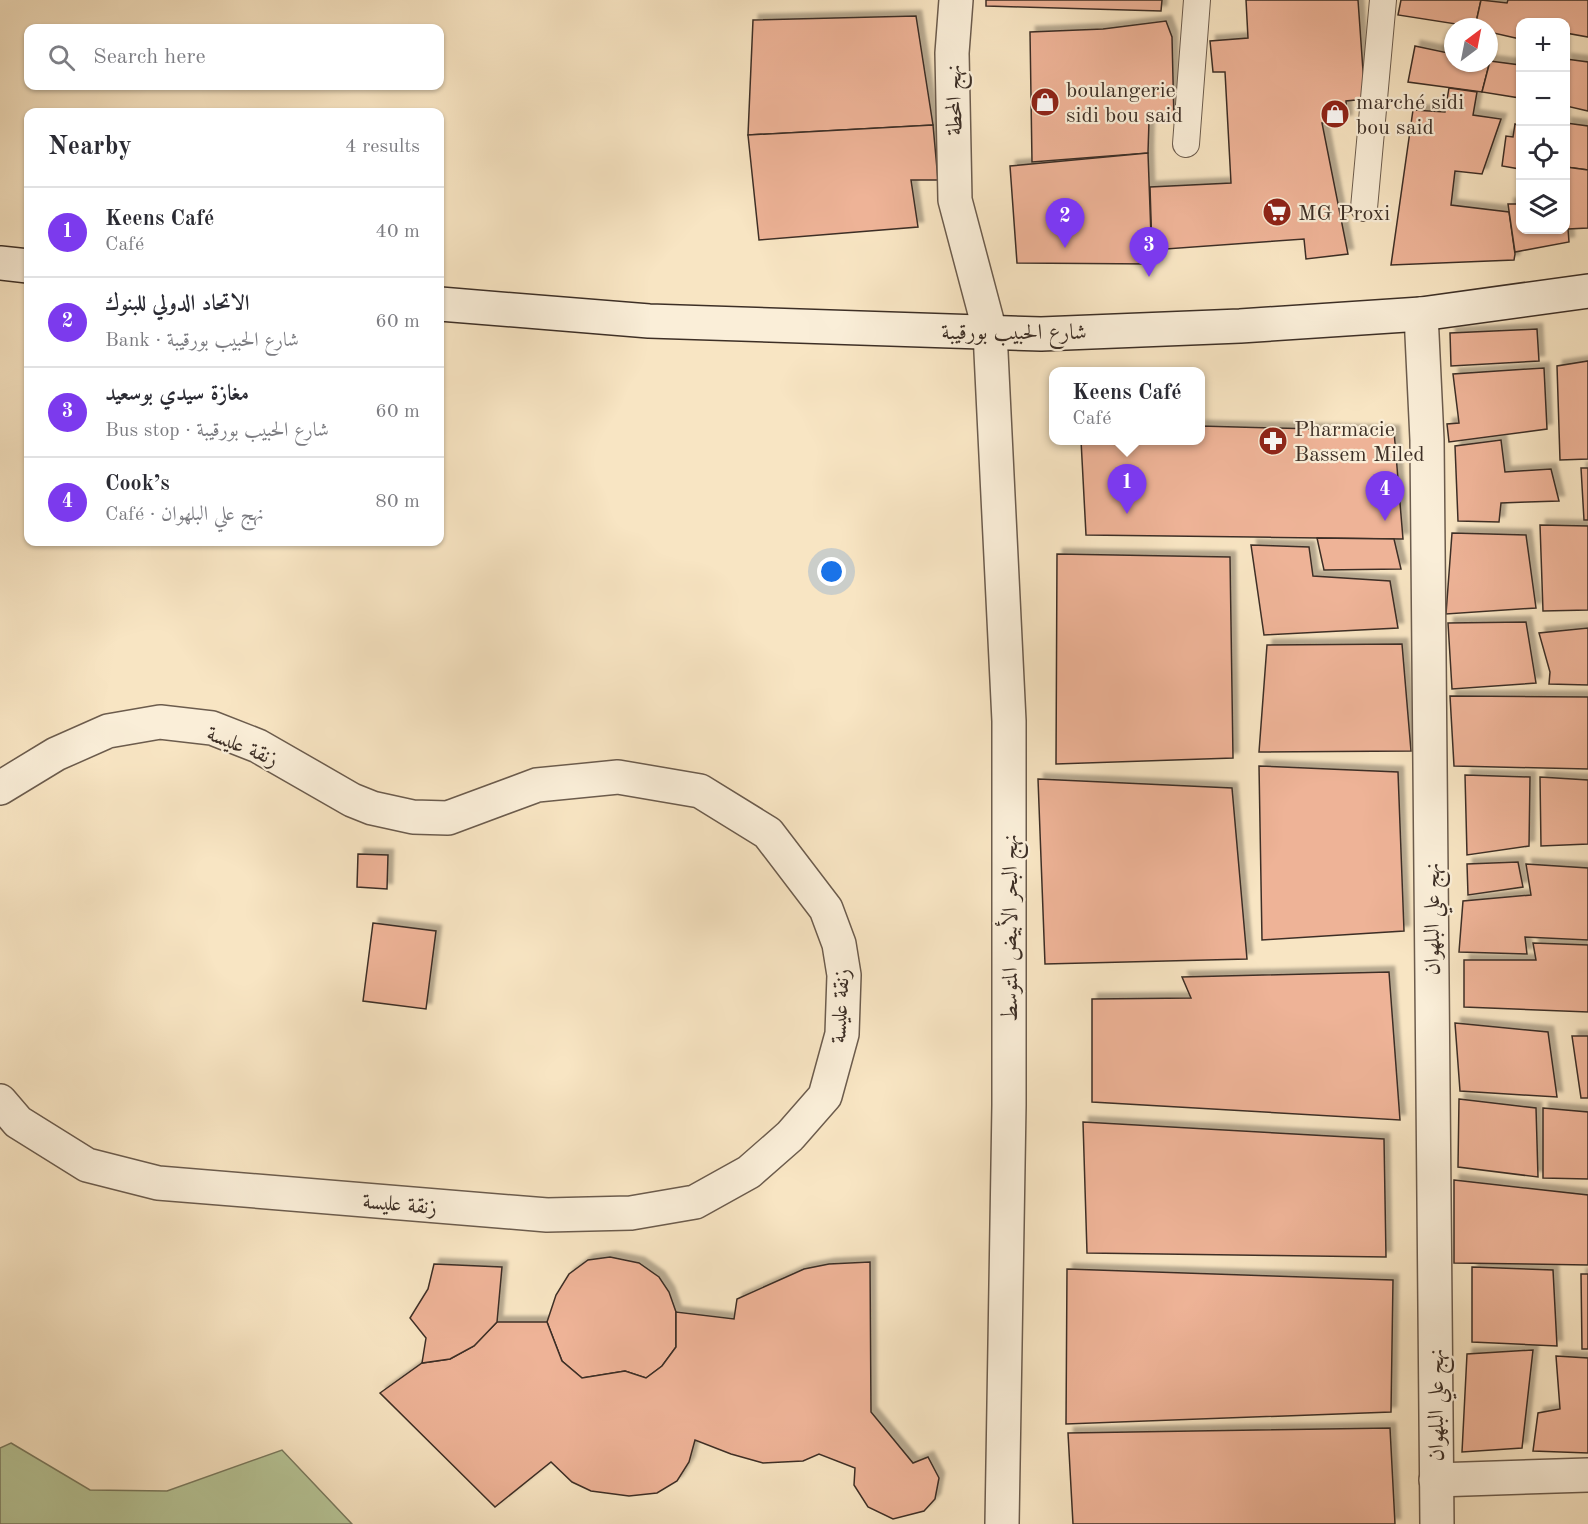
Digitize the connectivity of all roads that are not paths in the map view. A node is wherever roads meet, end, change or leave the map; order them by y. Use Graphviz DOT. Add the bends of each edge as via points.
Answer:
graph roads {
  1 [pos="956,0"];
  2 [pos="1197,0"];
  3 [pos="1383,0"];
  4 [pos="1186,144"];
  5 [pos="1364,208"];
  6 [pos="0,263"];
  7 [pos="24,266"];
  8 [pos="1588,291"];
  9 [pos="444,304"];
  10 [pos="1421,314"];
  11 [pos="990,332"];
  12 [pos="0,788"];
  13 [pos="0,1101"];
  14 [pos="1588,1475"];
  15 [pos="1436,1480"];
  16 [pos="1002,1524"];
  17 [pos="1437,1524"];
  1 -- 11 [label="street, نهج المحطة" via="952,53 955,200"];
  2 -- 4 [label="lane"];
  3 -- 5 [label="lane"];
  6 -- 7 [label="street"];
  8 -- 10 [label="street, شارع الحبيب بورقيبة"];
  9 -- 11 [label="street, شارع الحبيب بورقيبة" via="649,321"];
  10 -- 11 [label="street, شارع الحبيب بورقيبة" via="1240,326"];
  10 -- 15 [label="street, نهج علي البلهوان" via="1427,440"];
  11 -- 16 [label="street, نهج البحر الأبيض المتوسط" via="1009,721 1009,1106"];
  12 -- 13 [label="street, زنقة عليسة" via="56,753 108,731 160,722 212,728 258,746 352,800 413,817 448,818 537,785 618,777 700,791 768,833 826,909 839,944 844,975 842,1034 825,1096 790,1136 749,1172 695,1202 631,1213 547,1215 158,1183 87,1165 18,1122"];
  14 -- 15 [label="street"];
  15 -- 17 [label="street, نهج علي البلهوان"];
}
